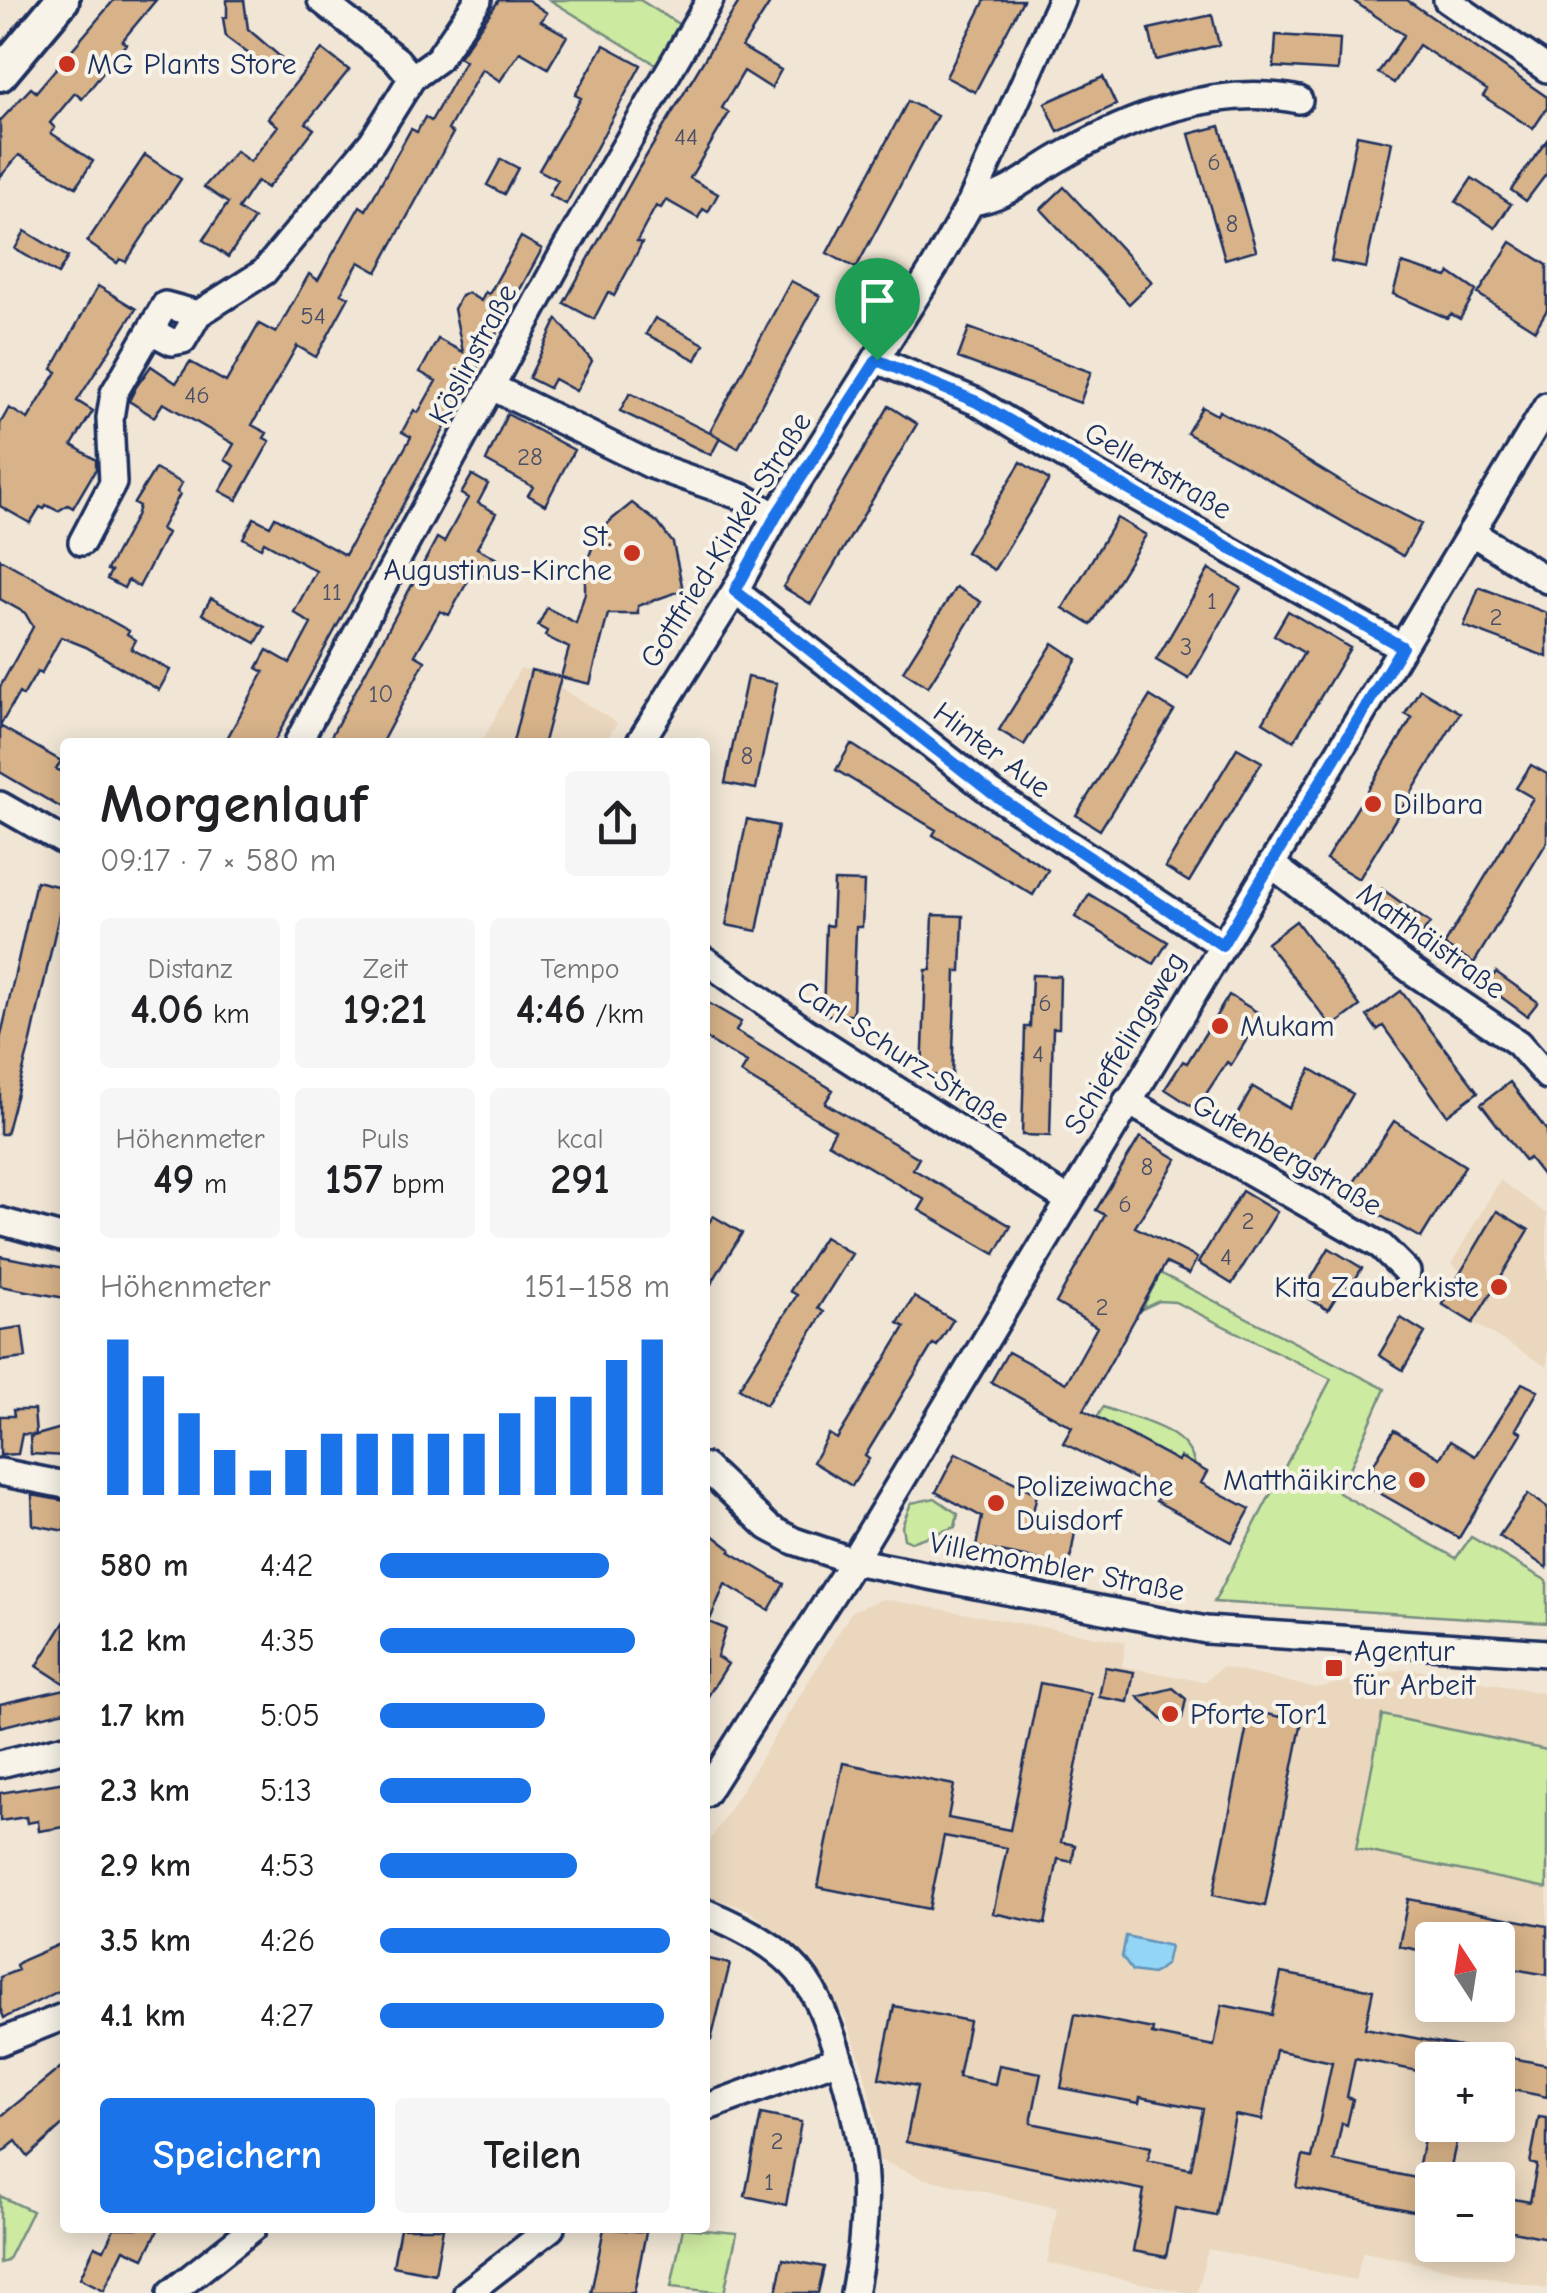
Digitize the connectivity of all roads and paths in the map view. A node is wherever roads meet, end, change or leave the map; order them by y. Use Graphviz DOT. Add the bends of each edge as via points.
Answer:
graph roads {
  1 [pos="62,0"];
  2 [pos="320,0"];
  3 [pos="478,0"];
  4 [pos="710,0"];
  5 [pos="1062,0"];
  6 [pos="1447,0"];
  7 [pos="1547,69"];
  8 [pos="0,74"];
  9 [pos="412,78"];
  10 [pos="1300,100"];
  11 [pos="971,202"];
  12 [pos="877,360"];
  13 [pos="492,387"];
  14 [pos="1547,406"];
  15 [pos="776,516"];
  16 [pos="1471,532"];
  17 [pos="82,542"];
  18 [pos="1547,580"];
  19 [pos="735,591"];
  20 [pos="1402,647"];
  21 [pos="300,738"];
  22 [pos="643,738"];
  23 [pos="1,811"];
  24 [pos="60,840"];
  25 [pos="1271,864"];
  26 [pos="1222,945"];
  27 [pos="710,964"];
  28 [pos="1547,1076"];
  29 [pos="1128,1101"];
  30 [pos="1068,1200"];
  31 [pos="0,1222"];
  32 [pos="60,1238"];
  33 [pos="1408,1272"];
  34 [pos="710,1471"];
  35 [pos="0,1472"];
  36 [pos="60,1484"];
  37 [pos="854,1561"];
  38 [pos="1547,1653"];
  39 [pos="60,1749"];
  40 [pos="0,1764"];
  41 [pos="710,1786"];
  42 [pos="710,1914"];
  43 [pos="60,2018"];
  44 [pos="0,2042"];
  45 [pos="839,2059"];
  46 [pos="710,2106"];
  47 [pos="247,2233"];
  48 [pos="545,2233"];
  49 [pos="171,2293"];
  50 [pos="467,2293"];
  51 [pos="854,2293"];
  1 -- 8 [label="main road"];
  2 -- 9 [label="street"];
  3 -- 9 [label="street" via="438,59"];
  4 -- 13 [label="street, Köslinstraße"];
  5 -- 11 [label="street, Gottfried-Kinkel-Straße"];
  6 -- 7 [label="street"];
  9 -- 17 [label="street" via="372,142 264,272 198,314 165,305 114,394 112,483"];
  10 -- 11 [label="street" via="1231,95 1174,108 1060,157 1002,194"];
  11 -- 12 [label="street, Gottfried-Kinkel-Straße"];
  12 -- 15 [label="street, Gottfried-Kinkel-Straße"];
  12 -- 20 [label="street, Gellertstraße" via="977,402"];
  13 -- 15 [label="street" via="651,465"];
  13 -- 21 [label="street, Köslinstraße"];
  14 -- 16 [label="street, Schieffelingsweg"];
  15 -- 19 [label="street, Gottfried-Kinkel-Straße"];
  16 -- 18 [label="street"];
  16 -- 20 [label="street, Schieffelingsweg"];
  19 -- 22 [label="street, Gottfried-Kinkel-Straße"];
  19 -- 26 [label="street, Hinter Aue" via="992,793"];
  20 -- 25 [label="street, Schieffelingsweg"];
  23 -- 24 [label="street"];
  25 -- 26 [label="street, Schieffelingsweg"];
  25 -- 28 [label="street, Matthäistraße" via="1518,1043"];
  26 -- 29 [label="street, Schieffelingsweg"];
  27 -- 30 [label="street, Carl-Schurz-Straße"];
  29 -- 30 [label="street, Schieffelingsweg"];
  29 -- 33 [label="street, Gutenbergstraße" via="1380,1246"];
  30 -- 37 [label="street, Schieffelingsweg"];
  31 -- 32 [label="street"];
  34 -- 37 [label="street, Villemombler Straße" via="768,1527"];
  35 -- 36 [label="street"];
  37 -- 38 [label="street, Villemombler Straße" via="1206,1630"];
  37 -- 41 [label="street, Schieffelingsweg"];
  39 -- 40 [label="street"];
  42 -- 45 [label="street" via="790,1962 822,2004"];
  43 -- 44 [label="street"];
  45 -- 46 [label="street"];
  45 -- 51 [label="street" via="859,2123 866,2176 866,2229"];
  47 -- 49 [label="street"];
  48 -- 50 [label="street"];
}
